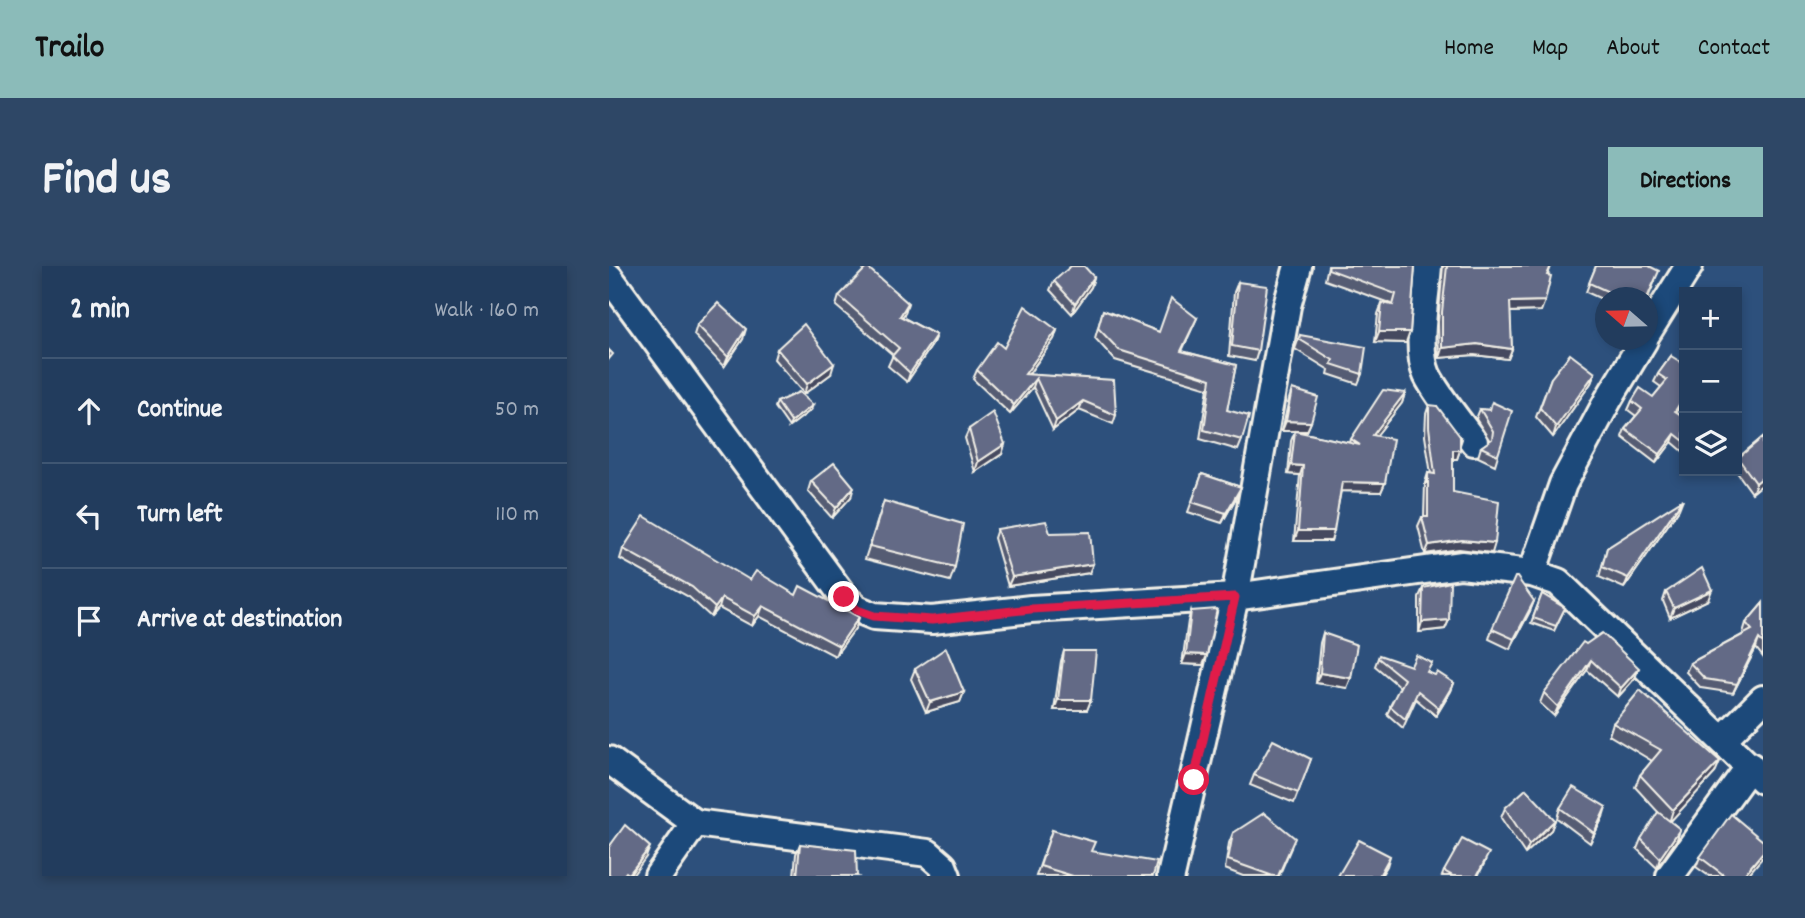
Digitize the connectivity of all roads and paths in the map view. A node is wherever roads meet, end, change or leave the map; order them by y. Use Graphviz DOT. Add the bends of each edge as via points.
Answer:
graph roads {
  1 [pos="1298,266"];
  2 [pos="1428,266"];
  3 [pos="1689,266"];
  4 [pos="609,278"];
  5 [pos="1658,315"];
  6 [pos="1638,350"];
  7 [pos="1473,442"];
  8 [pos="1532,573"];
  9 [pos="1235,597"];
  10 [pos="1763,699"];
  11 [pos="1723,739"];
  12 [pos="609,760"];
  13 [pos="1757,773"];
  14 [pos="695,823"];
  15 [pos="658,876"];
  16 [pos="947,876"];
  17 [pos="1171,876"];
  18 [pos="1670,876"];
  1 -- 9 [label="street"];
  2 -- 7 [label="street" via="1423,330 1427,374"];
  3 -- 5 [label="street"];
  4 -- 9 [label="street" via="857,610 874,616 932,620"];
  6 -- 8 [label="street" via="1563,484"];
  8 -- 9 [label="street" via="1461,565"];
  8 -- 11 [label="street" via="1558,582"];
  9 -- 17 [label="street"];
  10 -- 11 [label="street"];
  11 -- 13 [label="street"];
  12 -- 14 [label="street"];
  13 -- 18 [label="street"];
  14 -- 15 [label="street"];
  14 -- 16 [label="street" via="928,853"];
}
